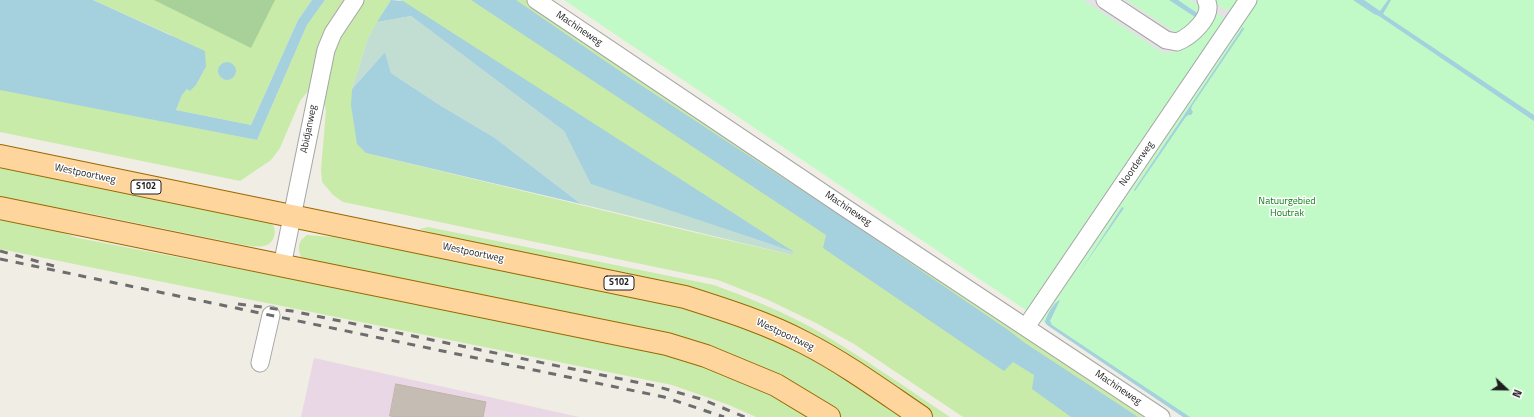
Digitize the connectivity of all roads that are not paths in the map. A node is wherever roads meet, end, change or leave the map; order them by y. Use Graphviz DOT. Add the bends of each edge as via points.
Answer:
graph roads {
  1 [pos="355,0"];
  2 [pos="536,0"];
  3 [pos="1106,0"];
  4 [pos="1248,0"];
  5 [pos="1208,4"];
  6 [pos="1235,19"];
  7 [pos="0,156"];
  8 [pos="0,208"];
  9 [pos="292,217"];
  10 [pos="282,266"];
  11 [pos="271,315"];
  12 [pos="1026,327"];
  13 [pos="260,363"];
  14 [pos="830,417"];
  15 [pos="922,417"];
  16 [pos="1161,417"];
  1 -- 9 [label="street, Abidjanweg" via="333,33 326,50"];
  2 -- 12 [label="street, Machineweg"];
  3 -- 5 [label="street" via="1158,36 1171,42 1177,42 1190,35 1208,13"];
  4 -- 6 [label="street, Noorderweg"];
  5 -- 6 [label="street"];
  6 -- 12 [label="street, Noorderweg"];
  7 -- 9 [label="main road, Westpoortweg / S102"];
  8 -- 10 [label="main road"];
  9 -- 10 [label="street, Abidjanweg"];
  9 -- 15 [label="main road, Westpoortweg / S102" via="685,297 735,313 805,343"];
  10 -- 14 [label="main road" via="667,344 706,356 776,385"];
  11 -- 13 [label="street"];
  12 -- 16 [label="street, Machineweg"];
}
